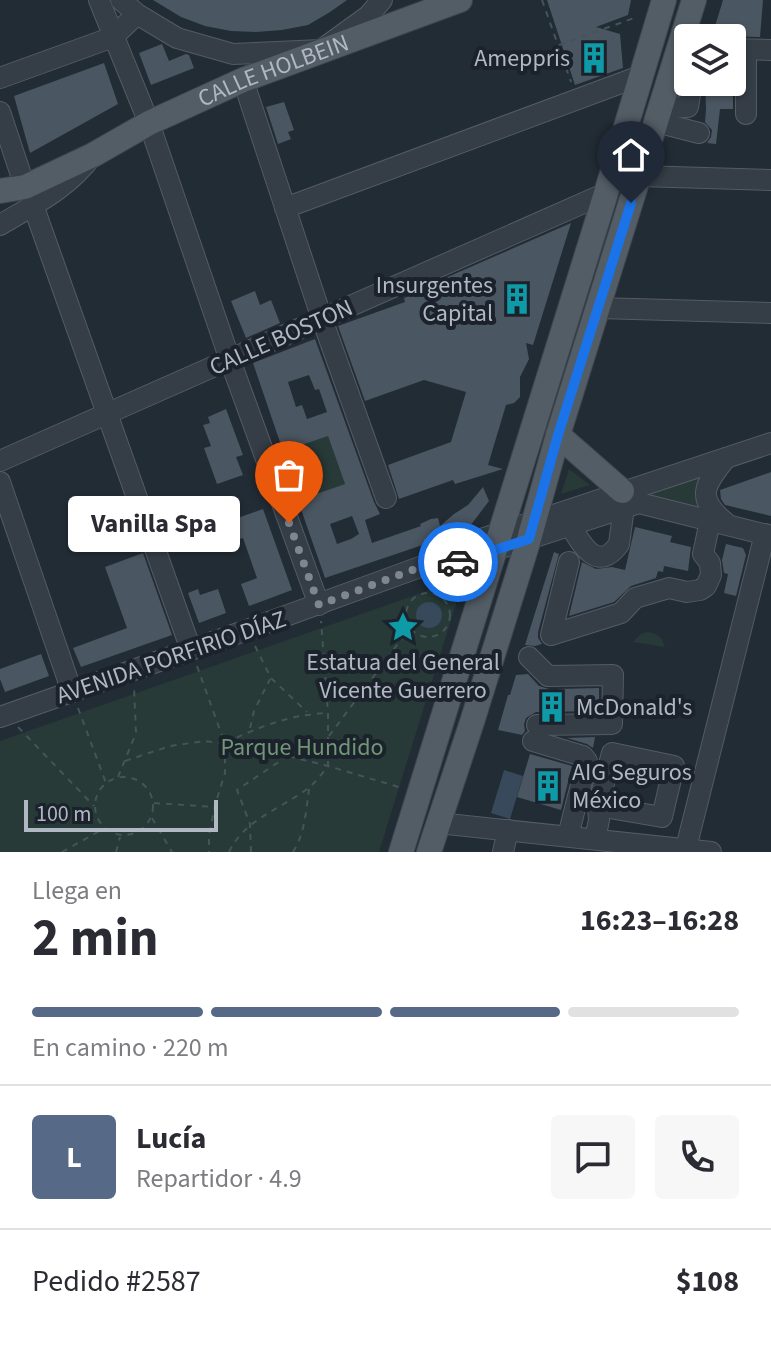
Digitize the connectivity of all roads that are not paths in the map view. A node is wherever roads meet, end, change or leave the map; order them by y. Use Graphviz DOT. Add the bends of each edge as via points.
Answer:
graph roads {
  1 [pos="99,0"];
  2 [pos="382,0"];
  3 [pos="460,0"];
  4 [pos="694,0"];
  5 [pos="662,4"];
  6 [pos="129,7"];
  7 [pos="689,24"];
  8 [pos="113,37"];
  9 [pos="321,50"];
  10 [pos="746,50"];
  11 [pos="771,50"];
  12 [pos="640,76"];
  13 [pos="0,78"];
  14 [pos="674,78"];
  15 [pos="243,80"];
  16 [pos="690,96"];
  17 [pos="744,96"];
  18 [pos="0,112"];
  19 [pos="746,114"];
  20 [pos="659,115"];
  21 [pos="149,123"];
  22 [pos="699,133"];
  23 [pos="639,176"];
  24 [pos="771,180"];
  25 [pos="0,191"];
  26 [pos="606,193"];
  27 [pos="29,196"];
  28 [pos="285,208"];
  29 [pos="0,225"];
  30 [pos="598,308"];
  31 [pos="771,313"];
  32 [pos="322,319"];
  33 [pos="230,360"];
  34 [pos="108,414"];
  35 [pos="558,435"];
  36 [pos="771,443"];
  37 [pos="726,458"];
  38 [pos="0,461"];
  39 [pos="0,482"];
  40 [pos="386,498"];
  41 [pos="628,500"];
  42 [pos="720,523"];
  43 [pos="570,525"];
  44 [pos="531,530"];
  45 [pos="768,535"];
  46 [pos="499,541"];
  47 [pos="569,562"];
  48 [pos="319,605"];
  49 [pos="191,650"];
  50 [pos="494,652"];
  51 [pos="72,692"];
  52 [pos="3,716"];
  53 [pos="598,806"];
  54 [pos="438,823"];
  55 [pos="508,830"];
  56 [pos="568,836"];
  57 [pos="595,839"];
  58 [pos="685,850"];
  59 [pos="401,852"];
  60 [pos="429,852"];
  61 [pos="503,852"];
  62 [pos="711,852"];
  1 -- 8 [label="street"];
  2 -- 9 [label="street"];
  3 -- 9 [label="main road, CALLE HOLBEIN"];
  4 -- 7 [label="main road"];
  5 -- 12 [label="main road"];
  6 -- 8 [label="street"];
  6 -- 9 [label="street" via="177,38 233,54"];
  8 -- 13 [label="street"];
  8 -- 21 [label="street"];
  9 -- 15 [label="main road, CALLE HOLBEIN"];
  10 -- 11 [label="street"];
  12 -- 26 [label="main road"];
  12 -- 28 [label="street"];
  14 -- 20 [label="main road"];
  15 -- 21 [label="main road, CALLE HOLBEIN"];
  15 -- 28 [label="street"];
  16 -- 20 [label="street" via="688,107"];
  17 -- 19 [label="street"];
  18 -- 27 [label="street"];
  20 -- 22 [label="street"];
  20 -- 23 [label="main road"];
  21 -- 27 [label="main road, CALLE HOLBEIN"];
  21 -- 33 [label="street"];
  23 -- 24 [label="street"];
  23 -- 30 [label="main road"];
  25 -- 27 [label="main road"];
  26 -- 32 [label="street, CALLE BOSTON"];
  26 -- 46 [label="main road"];
  27 -- 29 [label="street, CALLE HOLBEIN"];
  27 -- 34 [label="street"];
  28 -- 32 [label="street"];
  30 -- 31 [label="street"];
  30 -- 35 [label="main road"];
  32 -- 33 [label="street, CALLE BOSTON"];
  32 -- 40 [label="street"];
  33 -- 34 [label="street, CALLE BOSTON"];
  33 -- 48 [label="street"];
  34 -- 38 [label="street, CALLE BOSTON"];
  34 -- 49 [label="street"];
  35 -- 41 [label="main road"];
  35 -- 44 [label="main road"];
  36 -- 37 [label="street, AVENIDA PORFIRIO DÍAZ"];
  37 -- 41 [label="street, AVENIDA PORFIRIO DÍAZ"];
  37 -- 42 [label="street" via="706,488 706,499"];
  39 -- 51 [label="street"];
  41 -- 42 [label="street"];
  41 -- 43 [label="street, AVENIDA PORFIRIO DÍAZ"];
  41 -- 43 [label="street" via="619,544 605,555 587,552"];
  41 -- 44 [label="street, AVENIDA PORFIRIO DÍAZ"];
  42 -- 45 [label="street"];
  42 -- 47 [label="street" via="703,554 710,563 706,586 694,592 669,588 635,598 621,613 551,635"];
  43 -- 44 [label="street, AVENIDA PORFIRIO DÍAZ"];
  44 -- 46 [label="street, AVENIDA PORFIRIO DÍAZ"];
  44 -- 50 [label="main road"];
  45 -- 58 [label="street"];
  46 -- 48 [label="street, AVENIDA PORFIRIO DÍAZ" via="455,563 431,563"];
  46 -- 59 [label="main road"];
  48 -- 49 [label="street, AVENIDA PORFIRIO DÍAZ"];
  49 -- 51 [label="street, AVENIDA PORFIRIO DÍAZ"];
  50 -- 54 [label="main road" via="481,724"];
  50 -- 56 [label="street" via="524,657 548,676 613,675 612,724 535,733 587,761"];
  51 -- 52 [label="street, AVENIDA PORFIRIO DÍAZ"];
  53 -- 57 [label="street"];
  54 -- 55 [label="street"];
  54 -- 60 [label="main road"];
  55 -- 56 [label="street"];
  55 -- 61 [label="street"];
  56 -- 57 [label="street"];
  57 -- 58 [label="street"];
  58 -- 62 [label="street"];
}
